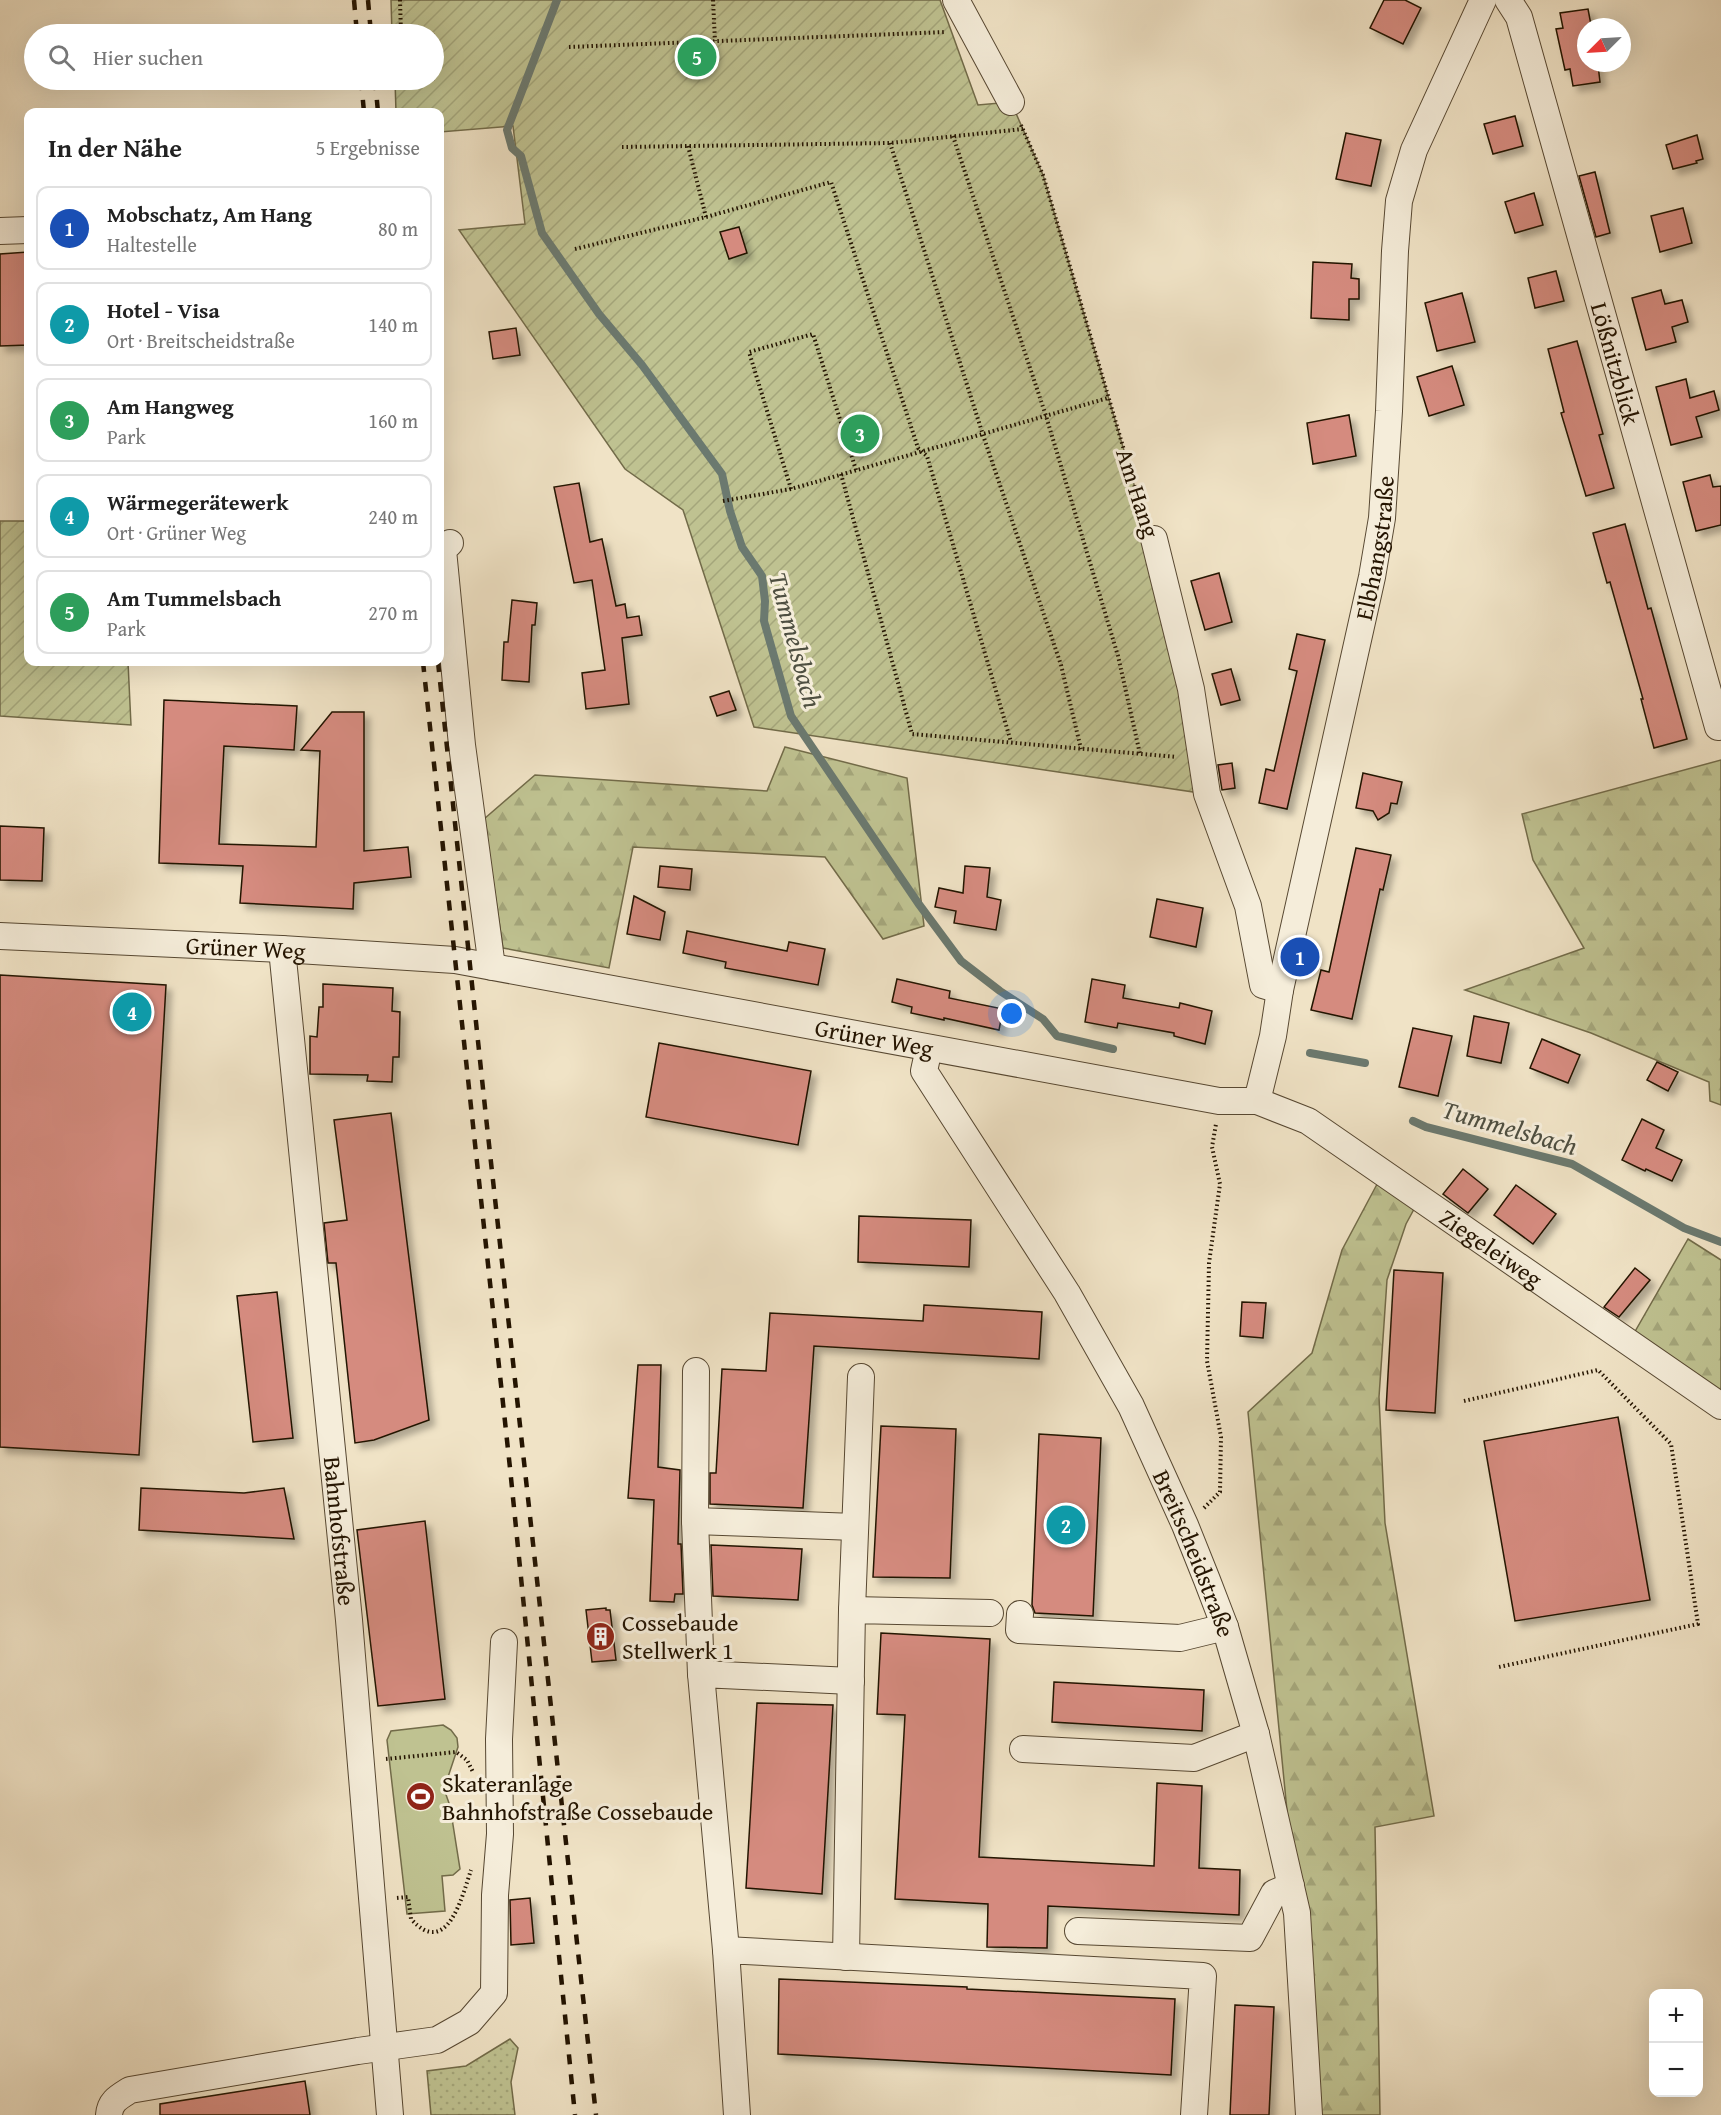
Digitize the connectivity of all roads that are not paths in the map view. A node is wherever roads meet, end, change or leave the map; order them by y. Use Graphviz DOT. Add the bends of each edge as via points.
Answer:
graph roads {
  1 [pos="956,0"];
  2 [pos="1483,0"];
  3 [pos="1508,0"];
  4 [pos="1011,102"];
  5 [pos="24,230"];
  6 [pos="0,231"];
  7 [pos="1154,539"];
  8 [pos="450,543"];
  9 [pos="444,549"];
  10 [pos="444,560"];
  11 [pos="1718,727"];
  12 [pos="0,936"];
  13 [pos="282,949"];
  14 [pos="492,967"];
  15 [pos="1280,990"];
  16 [pos="929,1048"];
  17 [pos="1257,1101"];
  18 [pos="696,1371"];
  19 [pos="861,1377"];
  20 [pos="1721,1406"];
  21 [pos="695,1521"];
  22 [pos="855,1527"];
  23 [pos="852,1610"];
  24 [pos="990,1613"];
  25 [pos="1020,1614"];
  26 [pos="1225,1627"];
  27 [pos="504,1642"];
  28 [pos="701,1674"];
  29 [pos="851,1681"];
  30 [pos="1256,1734"];
  31 [pos="1023,1749"];
  32 [pos="1291,1886"];
  33 [pos="1078,1931"];
  34 [pos="726,1950"];
  35 [pos="846,1957"];
  36 [pos="384,2048"];
  37 [pos="109,2115"];
  38 [pos="390,2115"];
  39 [pos="737,2115"];
  40 [pos="1194,2115"];
  41 [pos="1309,2115"];
  1 -- 4 [label="street"];
  2 -- 15 [label="street, Elbhangstraße" via="1414,150 1399,201 1382,518 1360,640"];
  3 -- 11 [label="street, Lößnitzblick" via="1519,17"];
  5 -- 6 [label="street"];
  7 -- 15 [label="street, Am Hang" via="1191,689 1207,794 1248,906 1263,985"];
  8 -- 9 [label="street"];
  10 -- 14 [label="street" via="462,745"];
  12 -- 13 [label="street, Grüner Weg"];
  13 -- 14 [label="street, Grüner Weg" via="455,960"];
  13 -- 36 [label="street, Bahnhofstraße" via="349,1620"];
  14 -- 16 [label="street, Grüner Weg"];
  15 -- 17 [label="street, Elbhangstraße"];
  16 -- 17 [label="street, Grüner Weg" via="1220,1101"];
  16 -- 26 [label="street, Breitscheidstraße" via="924,1071 1067,1293 1131,1406 1185,1525"];
  17 -- 20 [label="street, Ziegeleiweg" via="1308,1121"];
  18 -- 21 [label="street"];
  19 -- 22 [label="street"];
  21 -- 22 [label="street"];
  21 -- 28 [label="street"];
  22 -- 23 [label="street"];
  23 -- 24 [label="street"];
  23 -- 29 [label="street"];
  25 -- 26 [label="street" via="1019,1630 1180,1638"];
  26 -- 30 [label="street, Breitscheidstraße"];
  27 -- 36 [label="street" via="494,1993 469,2022 437,2040"];
  28 -- 29 [label="street"];
  28 -- 34 [label="street"];
  29 -- 35 [label="street"];
  30 -- 31 [label="street" via="1194,1758"];
  30 -- 32 [label="street, Breitscheidstraße"];
  32 -- 33 [label="street" via="1274,1893 1250,1938"];
  32 -- 41 [label="street, Breitscheidstraße" via="1297,1913"];
  34 -- 35 [label="street"];
  34 -- 39 [label="street"];
  35 -- 40 [label="street" via="1203,1976"];
  36 -- 37 [label="street" via="130,2090 109,2107"];
  36 -- 38 [label="street, Bahnhofstraße"];
}
